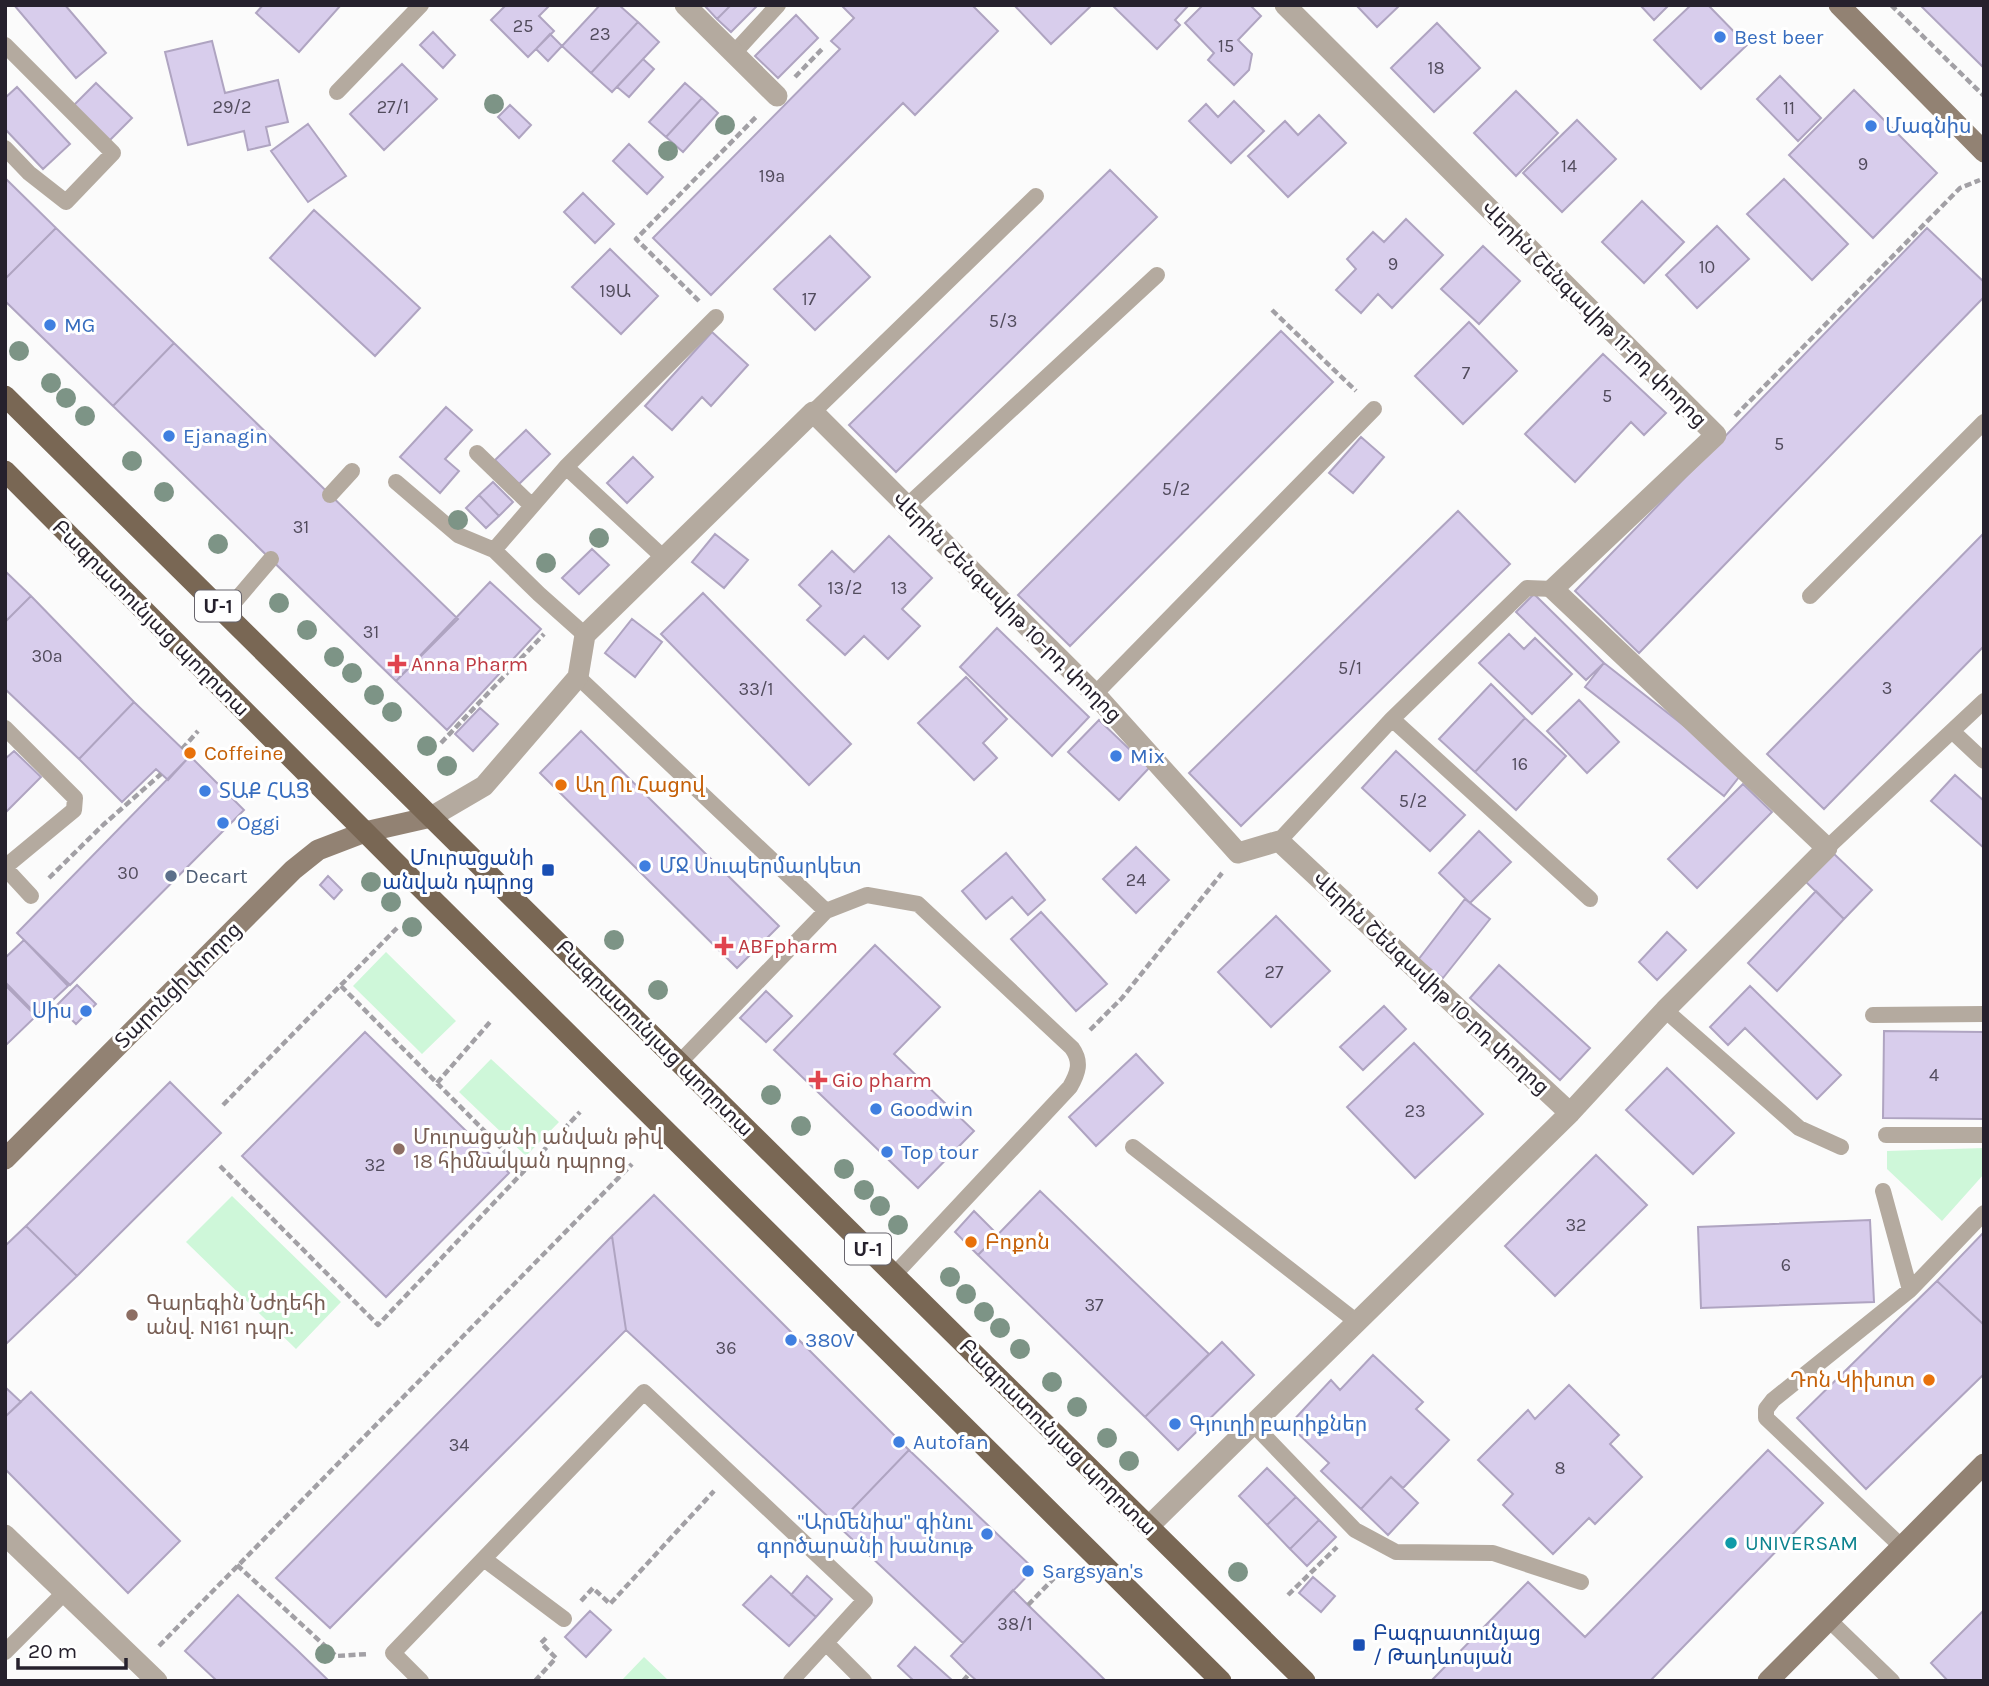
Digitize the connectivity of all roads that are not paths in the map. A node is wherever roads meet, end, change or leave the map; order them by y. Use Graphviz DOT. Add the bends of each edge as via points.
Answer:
graph roads {
  1 [pos="421,5"];
  2 [pos="685,5"];
  3 [pos="778,5"];
  4 [pos="1285,5"];
  5 [pos="1839,5"];
  6 [pos="5,45"];
  7 [pos="734,53"];
  8 [pos="337,92"];
  9 [pos="777,96"];
  10 [pos="5,149"];
  11 [pos="1984,152"];
  12 [pos="1036,196"];
  13 [pos="1157,275"];
  14 [pos="716,317"];
  15 [pos="5,396"];
  16 [pos="1374,408"];
  17 [pos="813,412"];
  18 [pos="1984,422"];
  19 [pos="477,453"];
  20 [pos="566,467"];
  21 [pos="5,471"];
  22 [pos="352,471"];
  23 [pos="397,482"];
  24 [pos="330,495"];
  25 [pos="532,506"];
  26 [pos="907,506"];
  27 [pos="494,550"];
  28 [pos="664,558"];
  29 [pos="271,559"];
  30 [pos="1553,589"];
  31 [pos="1810,596"];
  32 [pos="225,612"];
  33 [pos="584,635"];
  34 [pos="578,677"];
  35 [pos="1095,694"];
  36 [pos="1984,701"];
  37 [pos="1392,719"];
  38 [pos="5,728"];
  39 [pos="1952,731"];
  40 [pos="1984,761"];
  41 [pos="431,817"];
  42 [pos="365,832"];
  43 [pos="1279,841"];
  44 [pos="1827,848"];
  45 [pos="5,867"];
  46 [pos="32,896"];
  47 [pos="1590,899"];
  48 [pos="826,911"];
  49 [pos="1665,1010"];
  50 [pos="1984,1014"];
  51 [pos="1873,1015"];
  52 [pos="680,1063"];
  53 [pos="1570,1113"];
  54 [pos="1886,1135"];
  55 [pos="1984,1135"];
  56 [pos="1133,1147"];
  57 [pos="1841,1147"];
  58 [pos="5,1159"];
  59 [pos="1883,1191"];
  60 [pos="1984,1213"];
  61 [pos="894,1275"];
  62 [pos="1910,1290"];
  63 [pos="1357,1322"];
  64 [pos="1253,1424"];
  65 [pos="1984,1464"];
  66 [pos="1149,1526"];
  67 [pos="5,1535"];
  68 [pos="1902,1547"];
  69 [pos="484,1559"];
  70 [pos="1581,1582"];
  71 [pos="65,1592"];
  72 [pos="564,1619"];
  73 [pos="1829,1620"];
  74 [pos="826,1643"];
  75 [pos="5,1652"];
  76 [pos="157,1681"];
  77 [pos="421,1681"];
  78 [pos="791,1681"];
  79 [pos="864,1681"];
  80 [pos="1221,1681"];
  81 [pos="1305,1681"];
  82 [pos="1768,1681"];
  83 [pos="1892,1681"];
  1 -- 8 [label="lane"];
  2 -- 7 [label="street"];
  3 -- 7 [label="lane"];
  4 -- 30 [label="street, Վերին Շենգավիթ 11-րդ փողոց" via="1716,435"];
  5 -- 11 [label="street"];
  6 -- 10 [label="lane" via="113,153 66,202"];
  7 -- 9 [label="street"];
  12 -- 17 [label="lane"];
  13 -- 26 [label="lane"];
  14 -- 20 [label="lane"];
  15 -- 32 [label="main road, Բագրատունյաց պողոտա / Մ-1"];
  16 -- 35 [label="lane"];
  17 -- 26 [label="street, Վերին Շենգավիթ 10-րդ փողոց"];
  17 -- 28 [label="street"];
  18 -- 31 [label="lane"];
  19 -- 25 [label="lane"];
  20 -- 25 [label="lane"];
  20 -- 28 [label="lane"];
  21 -- 42 [label="main road, Բագրատունյաց պողոտա / Մ-1"];
  22 -- 24 [label="lane"];
  23 -- 27 [label="lane" via="458,535"];
  25 -- 27 [label="lane"];
  26 -- 35 [label="street, Վերին Շենգավիթ 10-րդ փողոց"];
  27 -- 33 [label="lane"];
  28 -- 33 [label="street"];
  29 -- 32 [label="lane"];
  30 -- 37 [label="lane" via="1527,588"];
  30 -- 44 [label="street"];
  32 -- 41 [label="main road, Բագրատունյաց պողոտա / Մ-1"];
  33 -- 34 [label="street"];
  34 -- 41 [label="street" via="484,786"];
  34 -- 48 [label="lane"];
  35 -- 43 [label="street, Վերին Շենգավիթ 10-րդ փողոց" via="1238,853"];
  36 -- 39 [label="lane"];
  37 -- 43 [label="lane"];
  37 -- 47 [label="lane"];
  38 -- 45 [label="lane" via="75,798 74,810"];
  39 -- 40 [label="lane"];
  39 -- 44 [label="lane"];
  41 -- 42 [label="street, Տարոնցի փողոց"];
  41 -- 52 [label="main road, Բագրատունյաց պողոտա / Մ-1"];
  42 -- 58 [label="street, Տարոնցի փողոց" via="318,850 293,870"];
  42 -- 80 [label="main road, Բագրատունյաց պողոտա / Մ-1"];
  43 -- 53 [label="street, Վերին Շենգավիթ 10-րդ փողոց"];
  44 -- 49 [label="street"];
  45 -- 46 [label="lane"];
  48 -- 52 [label="lane"];
  48 -- 61 [label="lane" via="867,895 918,904 1078,1056 1078,1072 1070,1087"];
  49 -- 53 [label="street"];
  49 -- 57 [label="lane" via="1798,1128"];
  50 -- 51 [label="lane"];
  52 -- 61 [label="main road, Բագրատունյաց պողոտա / Մ-1"];
  53 -- 63 [label="street"];
  54 -- 55 [label="lane"];
  56 -- 63 [label="lane"];
  59 -- 62 [label="lane"];
  60 -- 62 [label="lane"];
  61 -- 66 [label="main road, Բագրատունյաց պողոտա / Մ-1"];
  62 -- 68 [label="lane" via="1766,1409 1766,1418"];
  63 -- 64 [label="street"];
  64 -- 66 [label="street"];
  64 -- 70 [label="lane" via="1355,1530 1396,1552 1493,1553"];
  65 -- 68 [label="street"];
  66 -- 81 [label="main road, Բագրատունյաց պողոտա / Մ-1"];
  67 -- 71 [label="street"];
  68 -- 73 [label="street"];
  69 -- 72 [label="lane"];
  69 -- 74 [label="lane" via="644,1392 865,1600"];
  69 -- 77 [label="lane" via="393,1653"];
  71 -- 75 [label="lane"];
  71 -- 76 [label="street"];
  73 -- 82 [label="street"];
  73 -- 83 [label="lane"];
  74 -- 78 [label="lane"];
  74 -- 79 [label="lane"];
}
